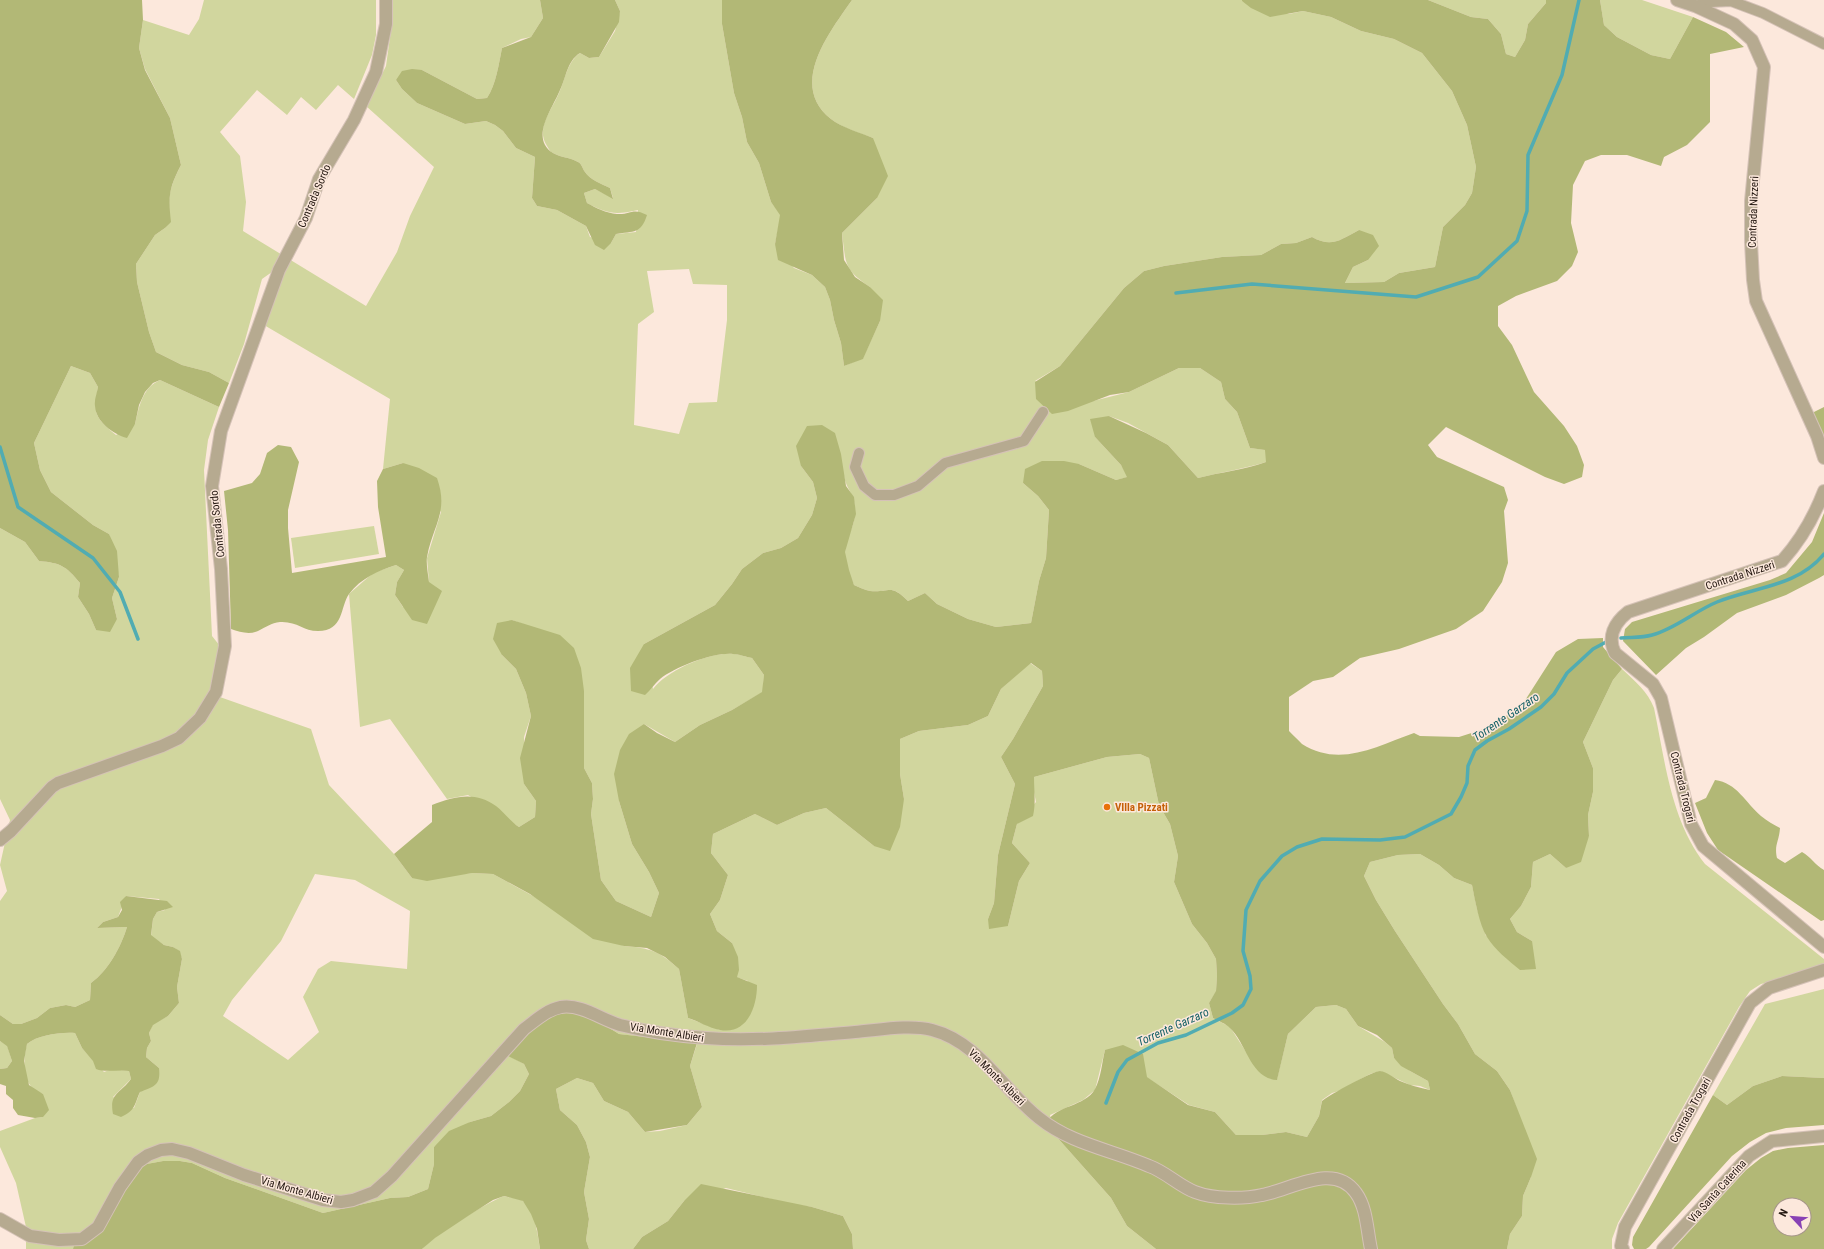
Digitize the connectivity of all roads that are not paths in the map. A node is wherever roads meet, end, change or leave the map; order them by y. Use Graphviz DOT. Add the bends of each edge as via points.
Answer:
graph roads {
  1 [pos="386,0"];
  2 [pos="1677,0"];
  3 [pos="1695,6"];
  4 [pos="1824,44"];
  5 [pos="1043,412"];
  6 [pos="859,453"];
  7 [pos="1824,458"];
  8 [pos="1824,490"];
  9 [pos="1621,617"];
  10 [pos="0,840"];
  11 [pos="1824,947"];
  12 [pos="1824,970"];
  13 [pos="1824,1136"];
  14 [pos="0,1218"];
  15 [pos="1370,1249"];
  16 [pos="1623,1249"];
  17 [pos="1664,1249"];
  1 -- 10 [label="street, Contrada Sordo" via="386,24 376,72 354,120 319,179 306,218 279,270 221,431 212,486 221,569 225,646 216,692 200,718 179,738 58,782"];
  2 -- 3 [label="street, Contrada Nizzeri"];
  3 -- 4 [label="street" via="1731,1 1763,13"];
  3 -- 7 [label="street, Contrada Nizzeri" via="1734,24 1752,40 1764,67 1751,201 1751,242 1756,301 1817,436"];
  5 -- 6 [label="street" via="1024,440 945,463 918,486 894,495 875,495 864,486 855,467"];
  8 -- 9 [label="street, Contrada Nizzeri" via="1796,546 1782,561 1628,612"];
  9 -- 11 [label="street, Contrada Trogari" via="1612,632 1612,646 1615,653 1653,684 1661,698 1692,824 1703,846"];
  12 -- 16 [label="street, Contrada Trogari" via="1769,988 1750,1003 1625,1227 1621,1246"];
  13 -- 17 [label="street, Via Santa Caterina" via="1772,1141 1748,1156"];
  14 -- 15 [label="street, Via Monte Albieri" via="30,1236 59,1240 82,1239 98,1227 138,1162 161,1150 172,1149 323,1200 353,1200 374,1192 392,1176 524,1030 547,1012 571,1007 585,1010 617,1024 647,1031 704,1038 752,1041 900,1028 931,1030 951,1036 970,1049 1038,1118 1065,1136 1152,1167 1194,1192 1213,1198 1262,1195 1316,1179 1334,1178 1347,1184 1356,1192 1362,1205"];
}
